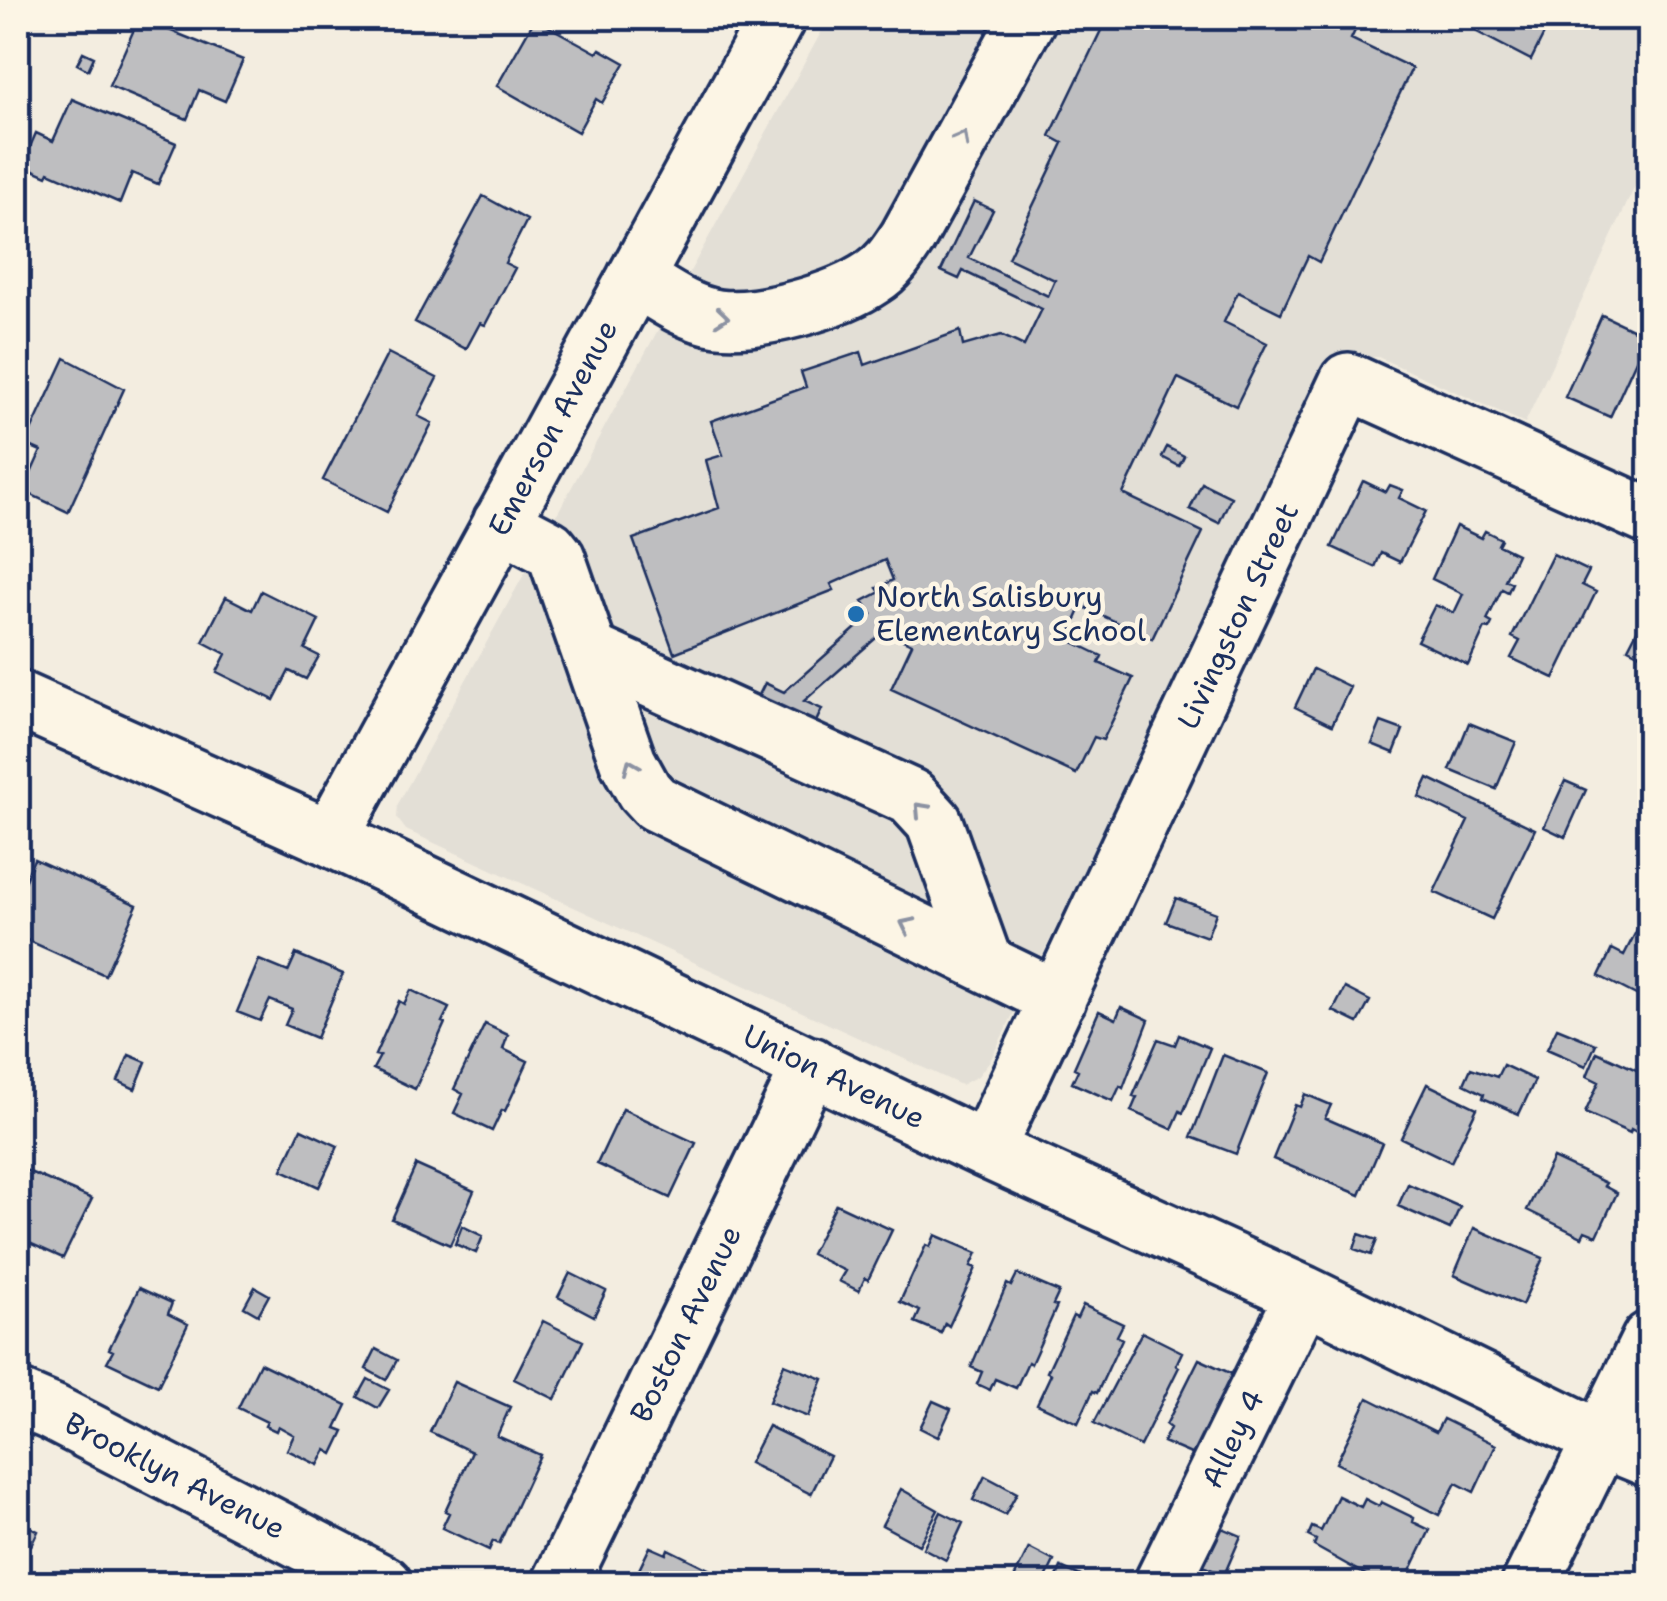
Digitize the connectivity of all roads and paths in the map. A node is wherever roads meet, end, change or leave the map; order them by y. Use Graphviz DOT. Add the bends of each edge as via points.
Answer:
graph roads {
  1 [pos="778,18"];
  2 [pos="1028,18"];
  3 [pos="634,278"];
  4 [pos="1650,518"];
  5 [pos="502,523"];
  6 [pos="591,652"];
  7 [pos="18,699"];
  8 [pos="330,838"];
  9 [pos="984,962"];
  10 [pos="1058,998"];
  11 [pos="811,1065"];
  12 [pos="986,1150"];
  13 [pos="1304,1294"];
  14 [pos="1650,1339"];
  15 [pos="18,1398"];
  16 [pos="1626,1449"];
  17 [pos="384,1584"];
  18 [pos="560,1584"];
  19 [pos="1162,1584"];
  20 [pos="1530,1584"];
  1 -- 3 [label="street, Emerson Avenue"];
  3 -- 2 [label="street, one-way" via="690,310 742,319 872,278 908,237"];
  3 -- 5 [label="street, Emerson Avenue"];
  4 -- 10 [label="street, Livingston Street" via="1348,381"];
  5 -- 6 [label="street" via="557,558"];
  5 -- 8 [label="street, Emerson Avenue"];
  9 -- 6 [label="street, one-way" via="655,803 628,762"];
  9 -- 6 [label="street, one-way" via="934,822 911,797"];
  7 -- 8 [label="street, Union Avenue"];
  8 -- 11 [label="street, Union Avenue"];
  9 -- 10 [label="street"];
  10 -- 12 [label="street, Livingston Street"];
  11 -- 12 [label="street, Union Avenue"];
  11 -- 18 [label="street, Boston Avenue"];
  12 -- 13 [label="street, Union Avenue"];
  13 -- 16 [label="street, Union Avenue"];
  13 -- 19 [label="street, Alley 4"];
  14 -- 16 [label="street"];
  15 -- 17 [label="street, Brooklyn Avenue"];
  16 -- 20 [label="street"];
}
